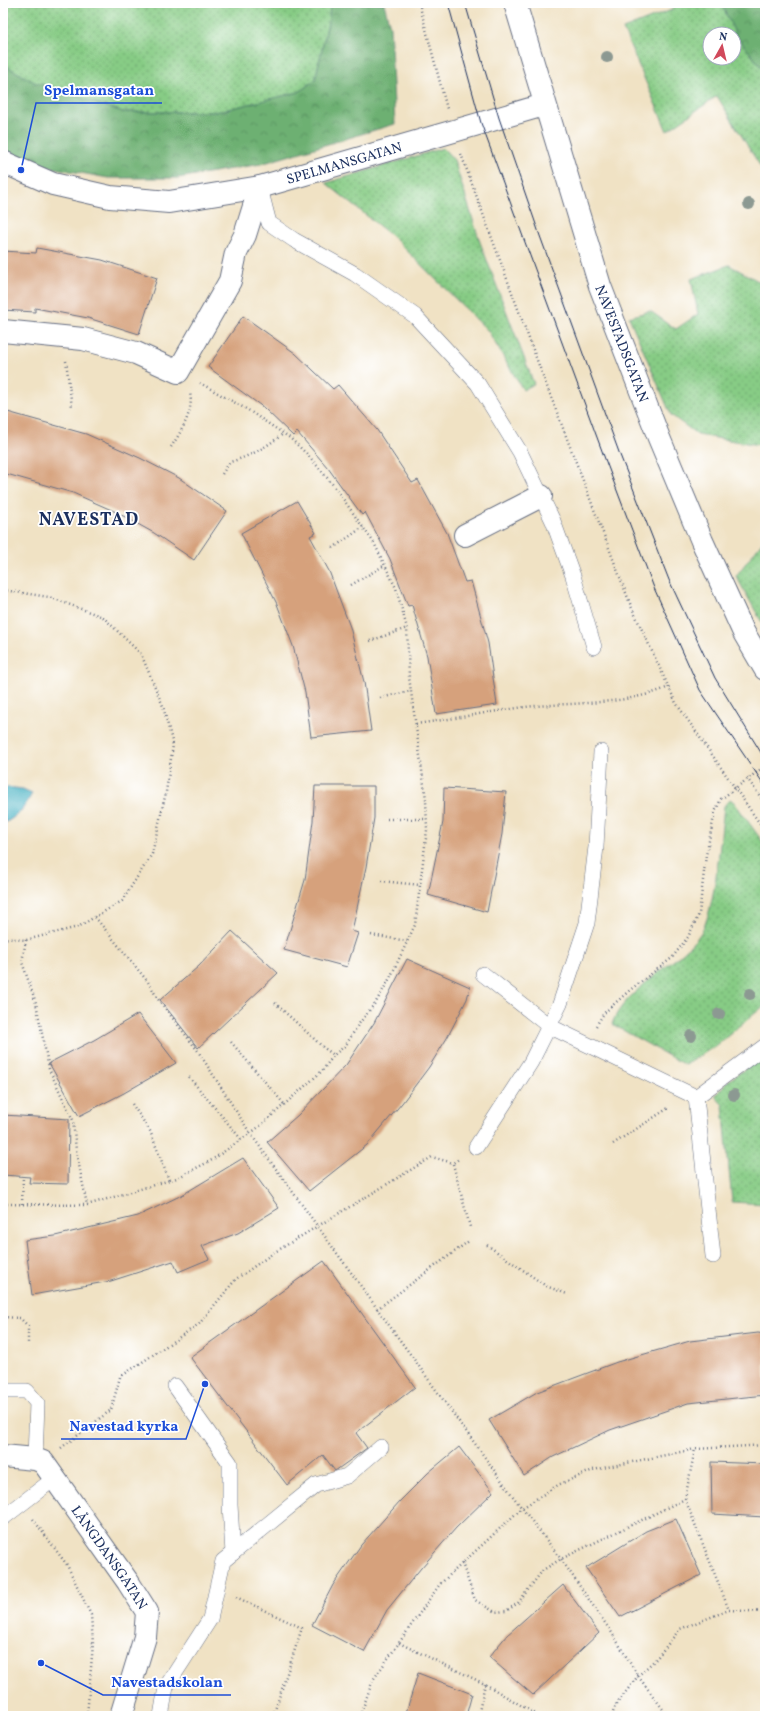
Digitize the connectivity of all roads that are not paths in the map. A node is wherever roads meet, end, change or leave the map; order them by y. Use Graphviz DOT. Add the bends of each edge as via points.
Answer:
graph roads {
  1 [pos="515,3"];
  2 [pos="544,105"];
  3 [pos="3,162"];
  4 [pos="260,187"];
  5 [pos="3,331"];
  6 [pos="541,496"];
  7 [pos="465,534"];
  8 [pos="594,647"];
  9 [pos="765,669"];
  10 [pos="601,752"];
  11 [pos="483,974"];
  12 [pos="549,1026"];
  13 [pos="765,1046"];
  14 [pos="696,1097"];
  15 [pos="476,1147"];
  16 [pos="713,1256"];
  17 [pos="175,1386"];
  18 [pos="3,1391"];
  19 [pos="381,1448"];
  20 [pos="3,1456"];
  21 [pos="44,1466"];
  22 [pos="3,1518"];
  23 [pos="233,1553"];
  24 [pos="121,1716"];
  25 [pos="161,1716"];
  1 -- 2 [label="street, NAVESTADSGATAN"];
  2 -- 4 [label="street, SPELMANSGATAN"];
  2 -- 9 [label="street, NAVESTADSGATAN" via="600,286 659,438 744,634"];
  3 -- 4 [label="street, SPELMANSGATAN" via="53,184 110,197 169,202"];
  4 -- 5 [label="street" via="245,235 236,253 230,281 178,372 136,353 83,339"];
  4 -- 6 [label="lane" via="269,223 355,274 415,316 446,348 478,384 520,452"];
  6 -- 7 [label="street"];
  6 -- 8 [label="lane" via="573,576"];
  10 -- 12 [label="lane" via="596,847 587,923 560,1004"];
  11 -- 12 [label="lane"];
  12 -- 14 [label="lane"];
  12 -- 15 [label="lane" via="531,1062"];
  13 -- 14 [label="lane"];
  14 -- 16 [label="lane"];
  17 -- 23 [label="lane" via="230,1463"];
  18 -- 21 [label="lane" via="27,1391 37,1403"];
  19 -- 23 [label="lane" via="347,1476 316,1485"];
  20 -- 21 [label="street"];
  21 -- 22 [label="lane" via="22,1505"];
  21 -- 24 [label="street, LÅNGDANSGATAN" via="128,1582 146,1612 145,1637"];
  23 -- 25 [label="lane" via="223,1561 210,1619 166,1687"];
}
